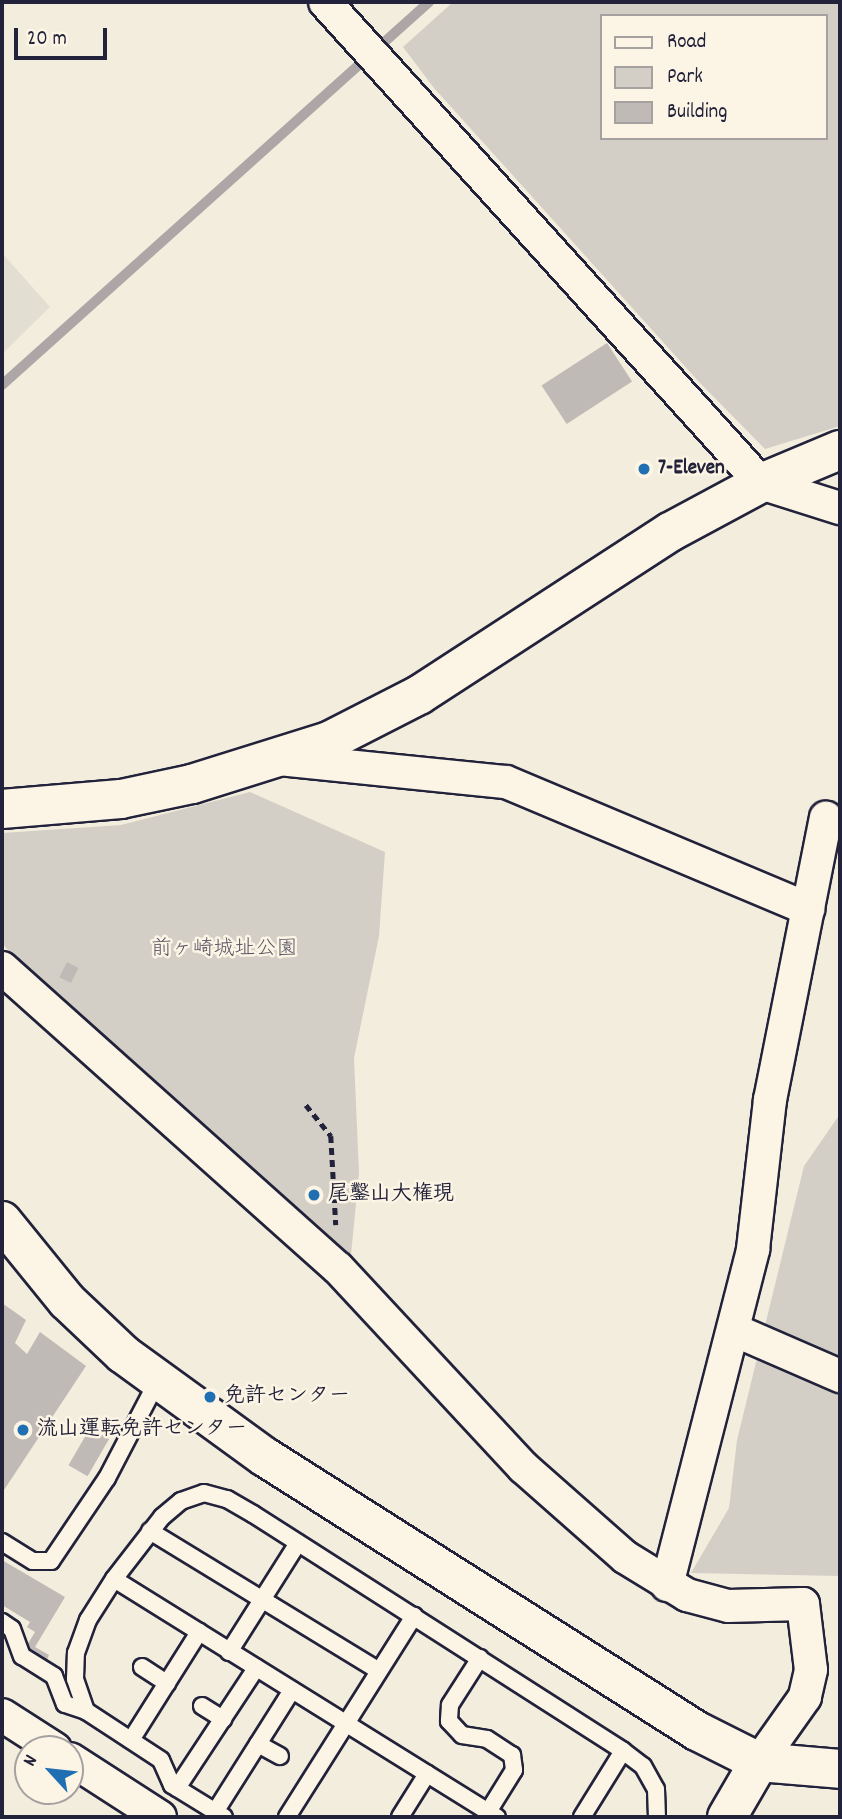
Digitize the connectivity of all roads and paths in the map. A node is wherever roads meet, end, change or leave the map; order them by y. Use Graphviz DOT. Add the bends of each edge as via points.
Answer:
graph roads {
  1 [pos="325,2"];
  2 [pos="840,450"];
  3 [pos="761,483"];
  4 [pos="840,508"];
  5 [pos="278,759"];
  6 [pos="2,809"];
  7 [pos="827,818"];
  8 [pos="808,909"];
  9 [pos="2,968"];
  10 [pos="306,1105"];
  11 [pos="2,1221"];
  12 [pos="338,1268"];
  13 [pos="734,1330"];
  14 [pos="840,1376"];
  15 [pos="157,1382"];
  16 [pos="150,1531"];
  17 [pos="2,1542"];
  18 [pos="298,1543"];
  19 [pos="114,1579"];
  20 [pos="667,1585"];
  21 [pos="264,1599"];
  22 [pos="414,1616"];
  23 [pos="2,1622"];
  24 [pos="199,1632"];
  25 [pos="229,1652"];
  26 [pos="480,1658"];
  27 [pos="142,1667"];
  28 [pos="256,1668"];
  29 [pos="379,1671"];
  30 [pos="167,1683"];
  31 [pos="292,1690"];
  32 [pos="202,1706"];
  33 [pos="86,1711"];
  34 [pos="2,1715"];
  35 [pos="222,1719"];
  36 [pos="346,1724"];
  37 [pos="33,1735"];
  38 [pos="131,1740"];
  39 [pos="258,1744"];
  40 [pos="623,1752"];
  41 [pos="280,1756"];
  42 [pos="758,1762"];
  43 [pos="84,1768"];
  44 [pos="840,1769"];
  45 [pos="427,1774"];
  46 [pos="177,1788"];
  47 [pos="220,1815"];
  48 [pos="492,1815"];
  49 [pos="160,1817"];
  50 [pos="287,1817"];
  51 [pos="400,1817"];
  52 [pos="582,1817"];
  53 [pos="657,1817"];
  54 [pos="727,1817"];
  1 -- 3 [label="street"];
  2 -- 3 [label="street"];
  3 -- 4 [label="street"];
  3 -- 5 [label="street" via="670,532 419,695 329,741"];
  5 -- 6 [label="street" via="121,799"];
  5 -- 8 [label="street" via="506,782"];
  7 -- 8 [label="street"];
  8 -- 13 [label="street" via="770,1100 753,1249"];
  9 -- 12 [label="street"];
  10 -- 12 [label="path" via="331,1136"];
  11 -- 15 [label="street" via="66,1301"];
  12 -- 20 [label="street" via="523,1466 596,1533"];
  13 -- 14 [label="street"];
  13 -- 20 [label="street"];
  15 -- 17 [label="lane" via="107,1478 51,1561 33,1561"];
  15 -- 42 [label="street" via="265,1458 639,1698"];
  16 -- 18 [label="lane" via="181,1501 204,1493 228,1499"];
  16 -- 19 [label="lane"];
  16 -- 21 [label="lane"];
  18 -- 21 [label="lane"];
  18 -- 22 [label="lane"];
  19 -- 24 [label="lane"];
  19 -- 33 [label="lane" via="88,1620 76,1653 75,1679"];
  20 -- 42 [label="street" via="728,1605 803,1604 811,1670 805,1698"];
  21 -- 25 [label="lane"];
  21 -- 29 [label="lane"];
  22 -- 26 [label="lane"];
  22 -- 29 [label="lane"];
  23 -- 33 [label="lane" via="12,1629 22,1656 54,1676 65,1704"];
  24 -- 25 [label="lane"];
  24 -- 30 [label="lane"];
  25 -- 28 [label="lane"];
  26 -- 40 [label="lane"];
  26 -- 48 [label="lane" via="450,1705 449,1721 462,1735 487,1739 512,1755 514,1770"];
  27 -- 30 [label="lane"];
  28 -- 31 [label="lane"];
  28 -- 35 [label="lane"];
  29 -- 36 [label="lane"];
  30 -- 38 [label="lane"];
  31 -- 36 [label="lane"];
  31 -- 39 [label="lane"];
  32 -- 35 [label="lane"];
  33 -- 38 [label="lane"];
  34 -- 37 [label="street"];
  35 -- 46 [label="lane"];
  36 -- 45 [label="lane"];
  36 -- 50 [label="lane"];
  38 -- 46 [label="lane" via="161,1760"];
  39 -- 41 [label="lane"];
  39 -- 47 [label="lane"];
  40 -- 52 [label="lane"];
  40 -- 53 [label="lane" via="643,1766 656,1789"];
  42 -- 44 [label="street"];
  42 -- 54 [label="street"];
  43 -- 49 [label="street"];
  45 -- 48 [label="lane"];
  45 -- 51 [label="lane"];
  46 -- 47 [label="lane"];
}
